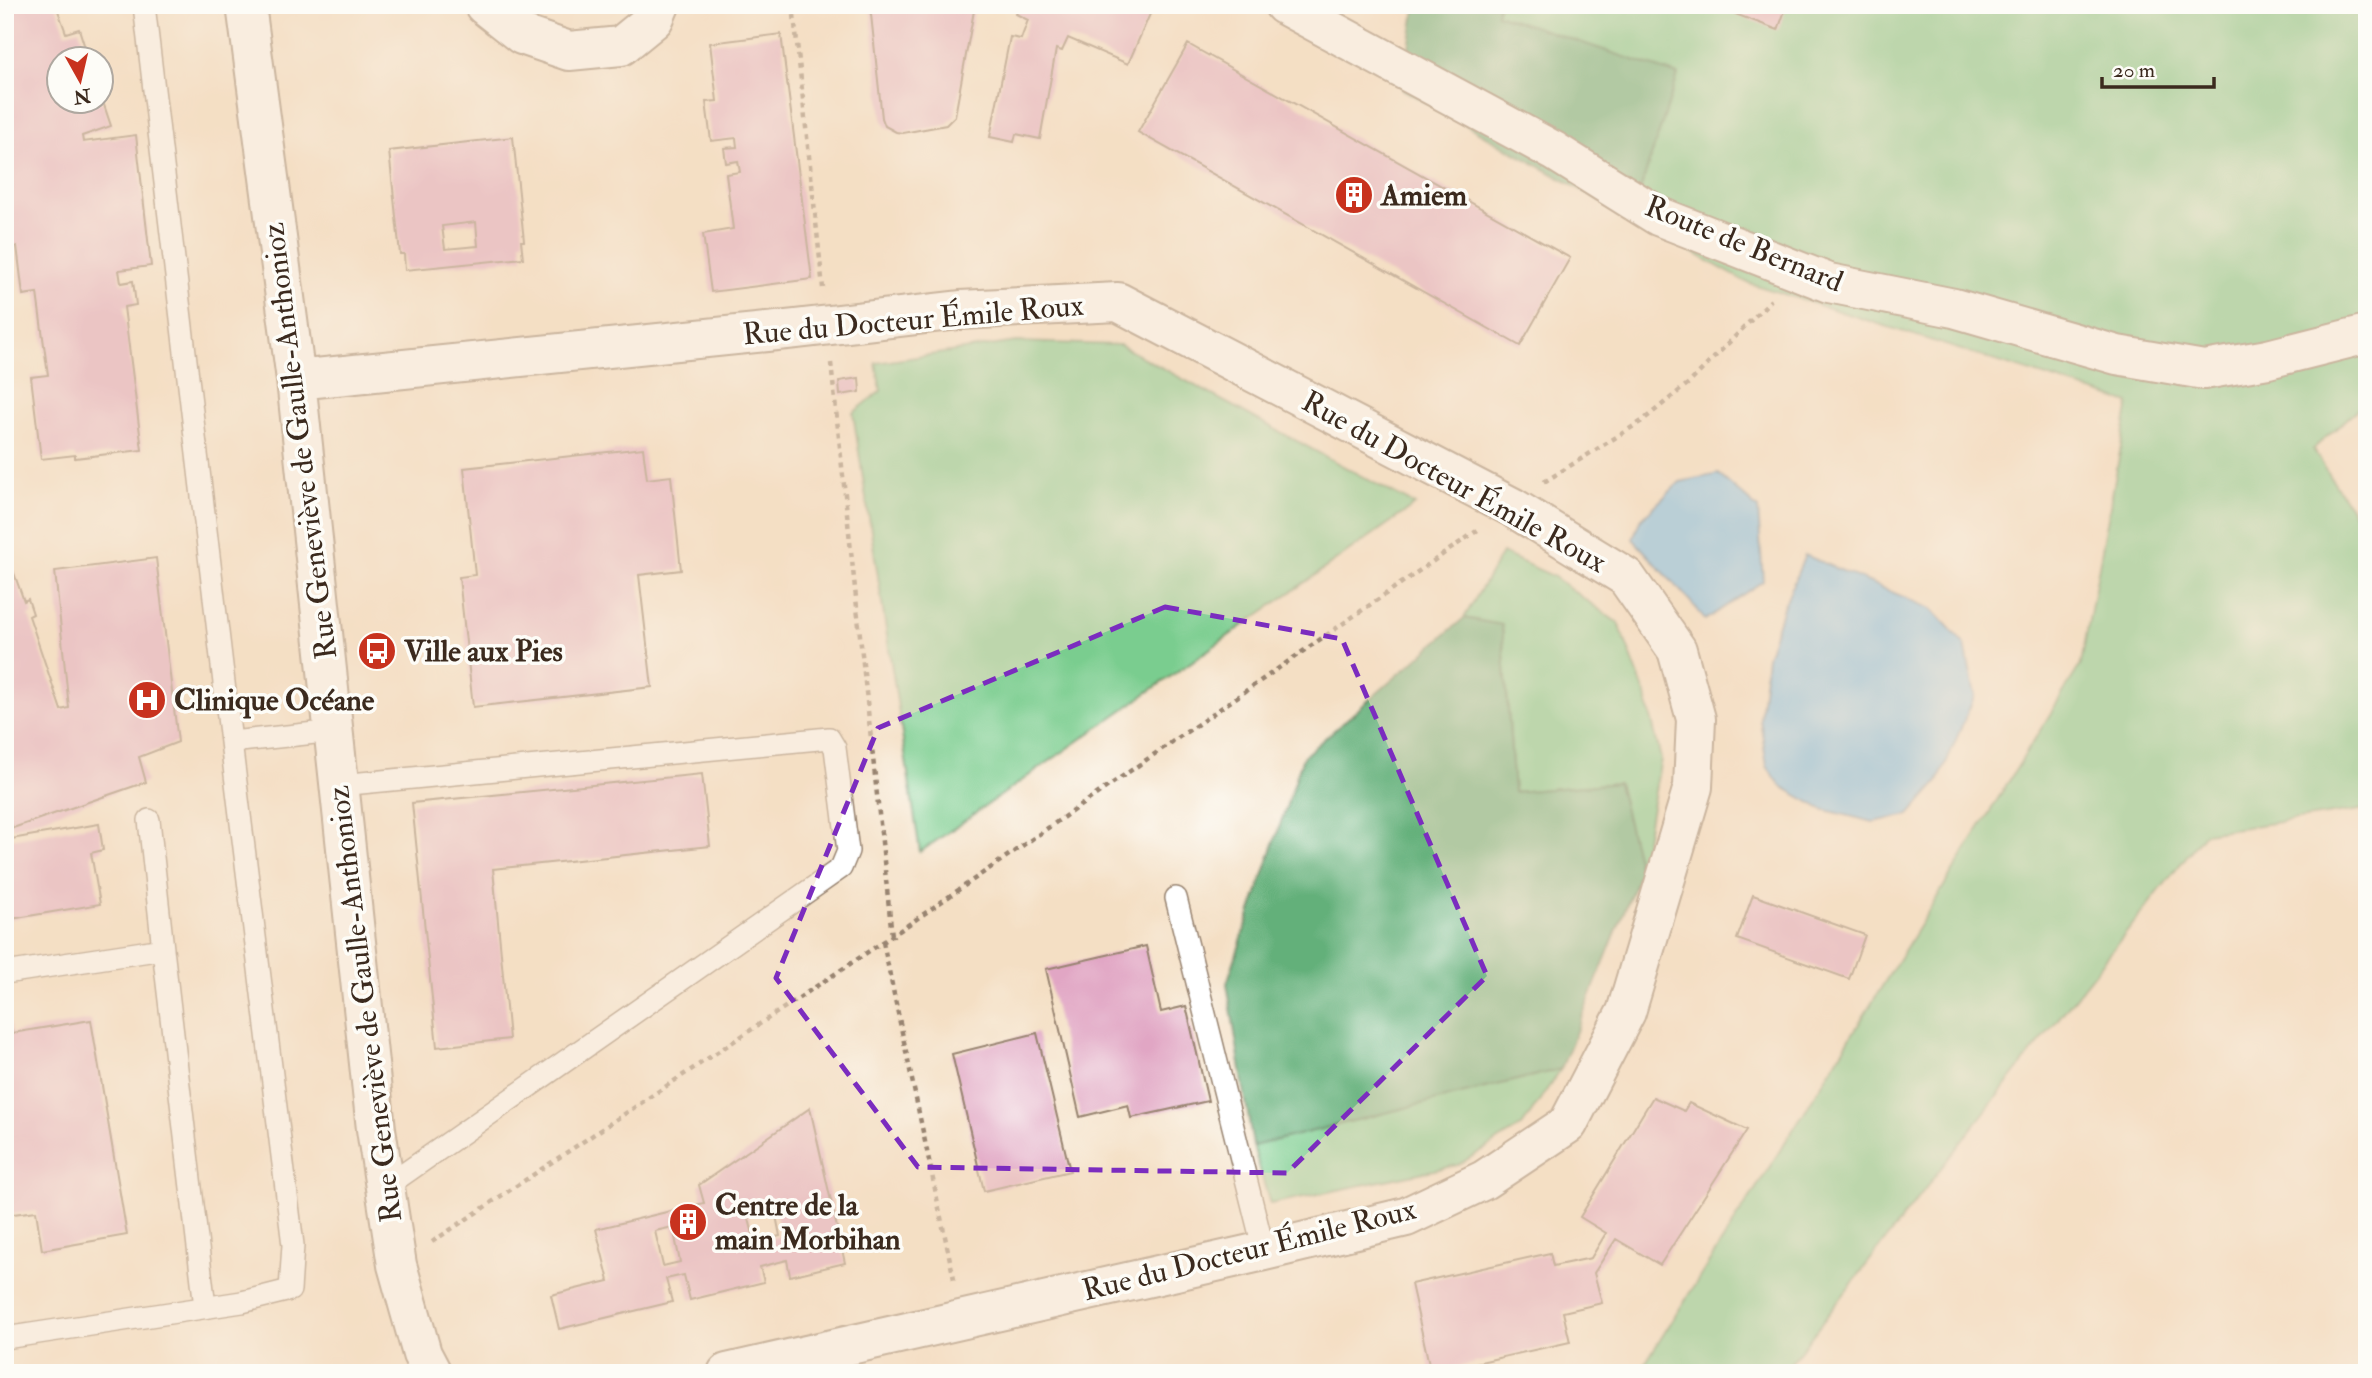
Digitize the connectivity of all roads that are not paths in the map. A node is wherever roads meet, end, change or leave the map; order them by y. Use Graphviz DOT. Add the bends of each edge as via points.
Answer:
graph roads {
  1 [pos="144,5"];
  2 [pos="246,5"];
  3 [pos="484,5"];
  4 [pos="660,5"];
  5 [pos="1284,5"];
  6 [pos="2367,334"];
  7 [pos="296,380"];
  8 [pos="334,731"];
  9 [pos="231,742"];
  10 [pos="340,785"];
  11 [pos="149,820"];
  12 [pos="1176,898"];
  13 [pos="163,950"];
  14 [pos="5,973"];
  15 [pos="384,1188"];
  16 [pos="1264,1251"];
  17 [pos="205,1307"];
  18 [pos="5,1338"];
  19 [pos="432,1373"];
  20 [pos="727,1373"];
  1 -- 9 [label="lane"];
  2 -- 7 [label="street, Rue Geneviève de Gaulle-Anthonioz"];
  3 -- 4 [label="street" via="522,35 569,51 621,46 654,19"];
  5 -- 6 [label="street, Route de Bernard" via="1554,151 1658,216 1829,283 1954,308 2117,355 2204,370"];
  7 -- 8 [label="street, Rue Geneviève de Gaulle-Anthonioz"];
  7 -- 16 [label="street, Rue du Docteur Émile Roux" via="960,310 1118,302 1512,507 1626,577 1677,650 1696,719 1693,787 1626,1012 1568,1124 1484,1180 1406,1217"];
  8 -- 9 [label="lane"];
  8 -- 10 [label="street, Rue Geneviève de Gaulle-Anthonioz"];
  9 -- 17 [label="lane" via="293,1245 290,1290"];
  10 -- 15 [label="street, Rue Geneviève de Gaulle-Anthonioz"];
  10 -- 15 [label="lane" via="829,738 835,748 848,851 841,868"];
  11 -- 13 [label="lane"];
  12 -- 16 [label="lane"];
  13 -- 14 [label="lane"];
  13 -- 17 [label="lane"];
  15 -- 19 [label="street, Rue Geneviève de Gaulle-Anthonioz" via="397,1265 422,1354"];
  16 -- 20 [label="street, Rue du Docteur Émile Roux"];
  17 -- 18 [label="lane"];
}
